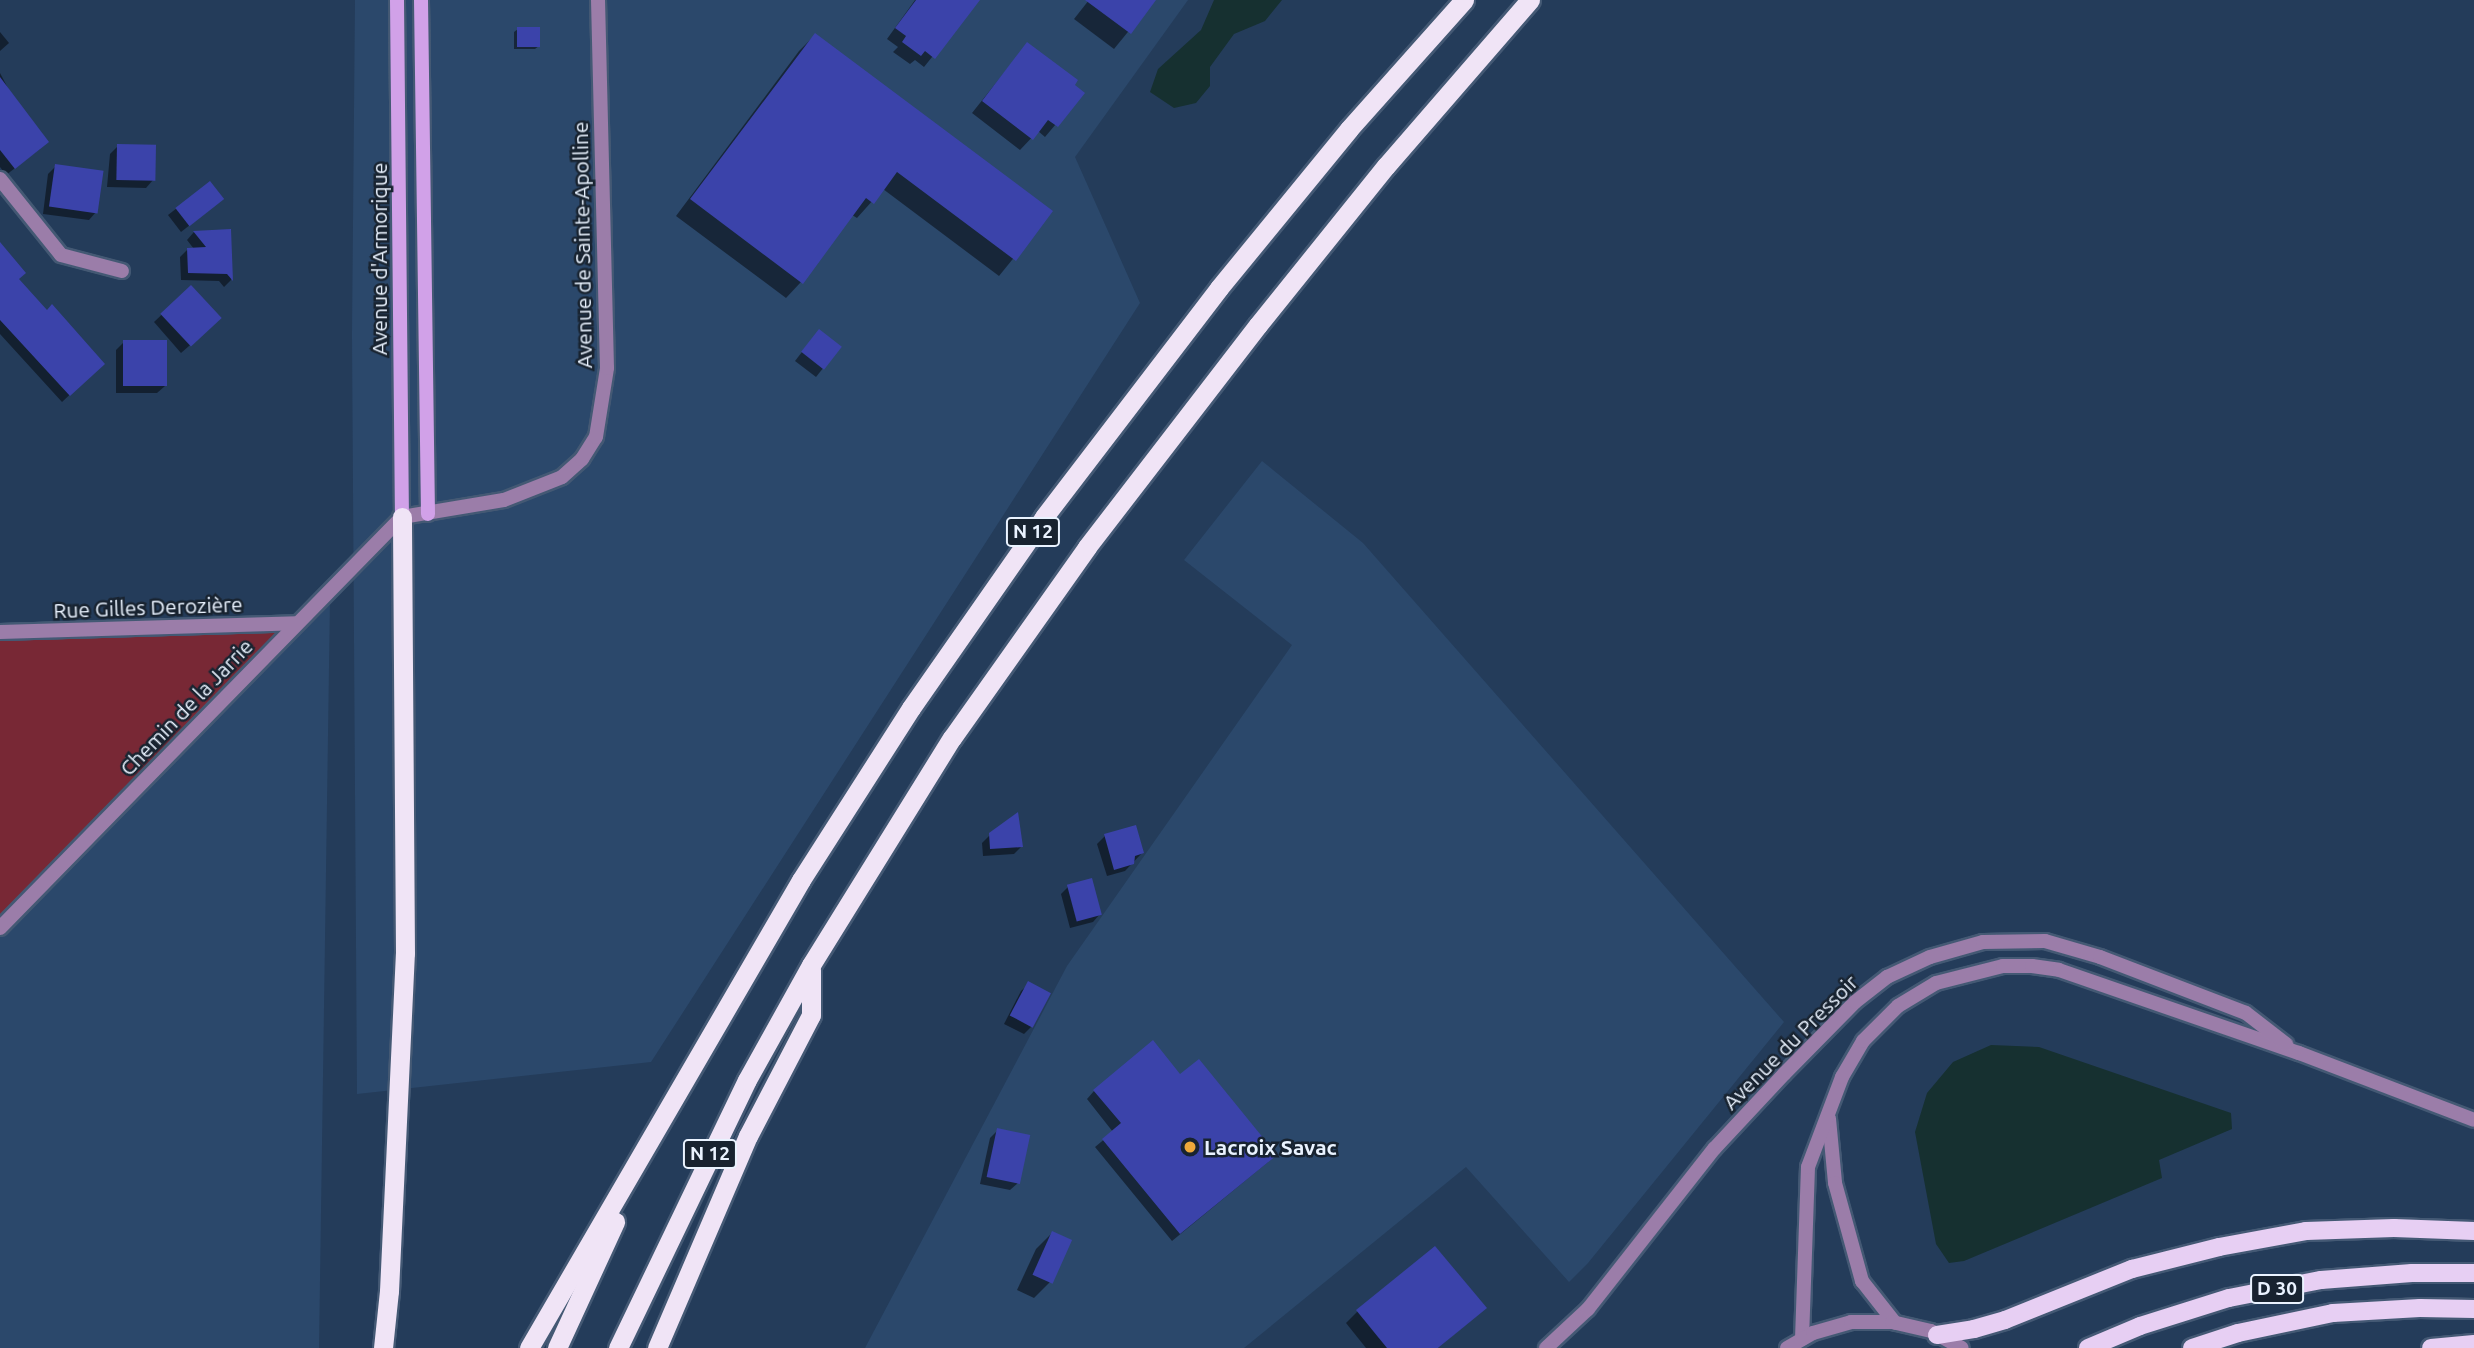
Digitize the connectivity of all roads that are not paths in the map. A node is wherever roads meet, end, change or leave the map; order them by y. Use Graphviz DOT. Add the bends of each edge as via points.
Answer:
graph roads {
  1 [pos="397,0"];
  2 [pos="421,0"];
  3 [pos="598,0"];
  4 [pos="1464,0"];
  5 [pos="1530,0"];
  6 [pos="0,179"];
  7 [pos="122,271"];
  8 [pos="428,514"];
  9 [pos="402,517"];
  10 [pos="297,623"];
  11 [pos="0,632"];
  12 [pos="0,928"];
  13 [pos="811,965"];
  14 [pos="2299,1053"];
  15 [pos="667,1110"];
  16 [pos="1829,1117"];
  17 [pos="2474,1120"];
  18 [pos="2474,1231"];
  19 [pos="2474,1273"];
  20 [pos="2474,1309"];
  21 [pos="1895,1323"];
  22 [pos="1937,1335"];
  23 [pos="1802,1339"];
  24 [pos="2474,1344"];
  25 [pos="383,1348"];
  26 [pos="529,1348"];
  27 [pos="556,1348"];
  28 [pos="618,1348"];
  29 [pos="657,1348"];
  30 [pos="1546,1348"];
  31 [pos="1787,1348"];
  32 [pos="1962,1348"];
  33 [pos="2088,1348"];
  34 [pos="2192,1348"];
  35 [pos="2431,1348"];
  1 -- 9 [label="main road, Avenue d'Armorique"];
  2 -- 8 [label="main road"];
  3 -- 8 [label="street, Avenue de Sainte-Apolline" via="607,369 596,437 582,459 562,477 504,500"];
  4 -- 15 [label="highway, N 12" via="1349,129 1044,517 911,708 808,869"];
  5 -- 13 [label="highway, N 12" via="1360,198 1087,547 951,738"];
  6 -- 7 [label="street" via="61,255"];
  8 -- 9 [label="street, Avenue de Sainte-Apolline"];
  9 -- 10 [label="street, Chemin de la Jarrie"];
  9 -- 25 [label="highway" via="405,953"];
  10 -- 11 [label="street, Rue Gilles Derozière"];
  10 -- 12 [label="street, Chemin de la Jarrie"];
  13 -- 28 [label="highway, N 12" via="747,1080"];
  13 -- 29 [label="highway" via="811,1014 748,1136"];
  14 -- 16 [label="street, Avenue du Pressoir" via="2087,978 2032,965 2003,966 1936,983 1898,1006 1863,1041 1842,1077"];
  14 -- 17 [label="street, Avenue du Pressoir"];
  14 -- 30 [label="street, Avenue du Pressoir" via="2246,1013 2045,941 1983,942 1930,957 1887,977 1784,1074 1714,1149 1588,1309"];
  15 -- 26 [label="highway"];
  15 -- 27 [label="highway, N 12"];
  16 -- 21 [label="street" via="1835,1183 1862,1281"];
  16 -- 23 [label="street, Avenue du Pressoir" via="1808,1167"];
  18 -- 22 [label="main road" via="2306,1231 2219,1247 2132,1269 2005,1320"];
  19 -- 33 [label="main road, D 30" via="2321,1280 2242,1295 2140,1326"];
  20 -- 34 [label="main road, D 30" via="2333,1313"];
  21 -- 22 [label="street"];
  21 -- 23 [label="street" via="1852,1322"];
  22 -- 32 [label="street"];
  23 -- 31 [label="street"];
  24 -- 35 [label="main road"];
}
